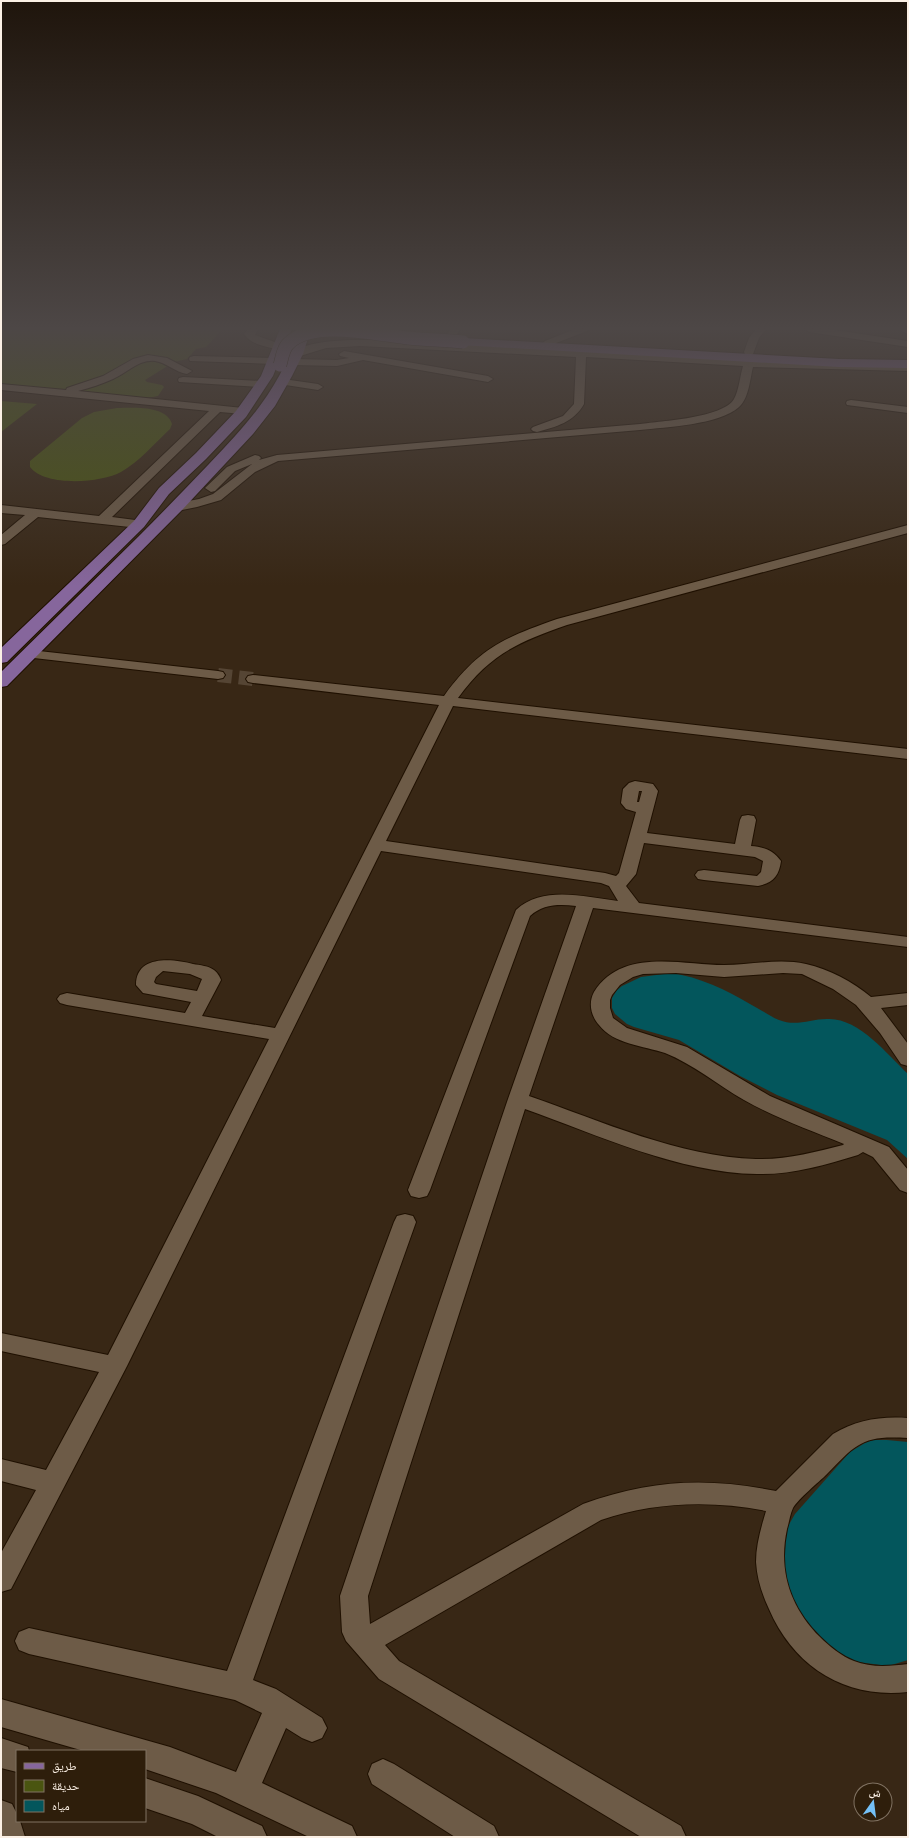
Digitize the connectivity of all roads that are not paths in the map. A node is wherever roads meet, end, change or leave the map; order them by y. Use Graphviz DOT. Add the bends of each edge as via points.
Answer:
graph roads {
  1 [pos="211,415"];
  2 [pos="239,415"];
  3 [pos="249,415"];
  4 [pos="261,415"];
  5 [pos="569,415"];
  6 [pos="717,415"];
  7 [pos="559,421"];
  8 [pos="545,427"];
  9 [pos="573,433"];
  10 [pos="559,434"];
  11 [pos="192,491"];
  12 [pos="177,507"];
  13 [pos="1,509"];
  14 [pos="152,509"];
  15 [pos="35,513"];
  16 [pos="102,520"];
  17 [pos="139,524"];
  18 [pos="908,530"];
  19 [pos="1,541"];
  20 [pos="27,657"];
  21 [pos="1,658"];
  22 [pos="218,675"];
  23 [pos="253,679"];
  24 [pos="1,682"];
  25 [pos="448,701"];
  26 [pos="908,754"];
  27 [pos="645,808"];
  28 [pos="748,820"];
  29 [pos="637,837"];
  30 [pos="376,845"];
  31 [pos="742,850"];
  32 [pos="704,875"];
  33 [pos="618,888"];
  34 [pos="593,904"];
  35 [pos="633,908"];
  36 [pos="908,942"];
  37 [pos="202,998"];
  38 [pos="67,999"];
  39 [pos="908,999"];
  40 [pos="866,1004"];
  41 [pos="190,1020"];
  42 [pos="281,1035"];
  43 [pos="908,1059"];
  44 [pos="518,1099"];
  45 [pos="862,1143"];
  46 [pos="908,1185"];
  47 [pos="419,1190"];
  48 [pos="405,1222"];
  49 [pos="1,1342"];
  50 [pos="115,1366"];
  51 [pos="908,1428"];
  52 [pos="1,1470"];
  53 [pos="53,1483"];
  54 [pos="781,1503"];
  55 [pos="1,1580"];
  56 [pos="29,1640"];
  57 [pos="364,1642"];
  58 [pos="908,1678"];
  59 [pos="236,1687"];
  60 [pos="280,1707"];
  61 [pos="1,1713"];
  62 [pos="312,1728"];
  63 [pos="130,1750"];
  64 [pos="1,1753"];
  65 [pos="146,1754"];
  66 [pos="16,1758"];
  67 [pos="384,1774"];
  68 [pos="243,1790"];
  69 [pos="146,1794"];
  70 [pos="1,1815"];
  71 [pos="9,1837"];
  72 [pos="250,1837"];
  73 [pos="341,1837"];
  74 [pos="483,1837"];
  75 [pos="670,1837"];
  1 -- 16 [label="street"];
  2 -- 14 [label="main road" via="167,488"];
  3 -- 14 [label="main road" via="226,443 179,488"];
  4 -- 11 [label="main road"];
  5 -- 7 [label="street"];
  6 -- 9 [label="street" via="689,422"];
  7 -- 8 [label="street"];
  7 -- 9 [label="street" via="562,427"];
  8 -- 10 [label="street" via="557,429"];
  8 -- 11 [label="street" via="506,434 269,455 238,464 210,489"];
  9 -- 10 [label="street"];
  10 -- 12 [label="street" via="277,458 255,466 216,497 205,502"];
  11 -- 12 [label="main road"];
  12 -- 20 [label="main road"];
  13 -- 15 [label="street"];
  14 -- 17 [label="main road"];
  15 -- 16 [label="street"];
  15 -- 19 [label="street"];
  16 -- 17 [label="street"];
  17 -- 21 [label="main road"];
  18 -- 25 [label="street" via="569,620 526,635 489,654 473,669"];
  20 -- 21 [label="main road"];
  20 -- 22 [label="street"];
  20 -- 24 [label="main road"];
  23 -- 25 [label="street"];
  25 -- 26 [label="street"];
  25 -- 30 [label="street"];
  27 -- 29 [label="street"];
  28 -- 31 [label="street"];
  29 -- 31 [label="street"];
  29 -- 33 [label="street" via="627,874"];
  30 -- 33 [label="street" via="605,878"];
  30 -- 42 [label="street"];
  31 -- 32 [label="street" via="759,852 769,857 772,864 768,877 754,882"];
  33 -- 34 [label="street"];
  33 -- 35 [label="street"];
  34 -- 35 [label="street"];
  34 -- 44 [label="street"];
  34 -- 47 [label="street" via="546,900 529,907 522,914"];
  35 -- 36 [label="street"];
  37 -- 41 [label="street"];
  38 -- 41 [label="street"];
  39 -- 40 [label="street"];
  40 -- 43 [label="street"];
  40 -- 45 [label="street" via="814,972 802,968 724,971 662,966 644,968 621,976 605,990 600,1005 605,1020 618,1031 675,1050 763,1101"];
  41 -- 42 [label="street"];
  42 -- 50 [label="street"];
  44 -- 45 [label="street" via="687,1158 727,1165 758,1167 804,1163 850,1150"];
  44 -- 57 [label="street" via="354,1596 356,1632"];
  45 -- 46 [label="street" via="881,1152"];
  48 -- 59 [label="street"];
  49 -- 50 [label="street"];
  50 -- 53 [label="street"];
  51 -- 54 [label="street" via="871,1429 851,1435"];
  52 -- 53 [label="street"];
  53 -- 55 [label="street"];
  54 -- 57 [label="street" via="731,1493 702,1493 650,1497 610,1504"];
  54 -- 58 [label="street" via="773,1531 770,1562 778,1599 792,1626 816,1651 842,1670 872,1678"];
  56 -- 59 [label="street"];
  57 -- 75 [label="street" via="389,1670"];
  59 -- 60 [label="street"];
  60 -- 62 [label="street"];
  60 -- 68 [label="street"];
  61 -- 63 [label="street"];
  64 -- 66 [label="street"];
  65 -- 68 [label="street"];
  67 -- 74 [label="street"];
  68 -- 73 [label="street"];
  69 -- 72 [label="street" via="198,1811"];
  70 -- 71 [label="street"];
}
